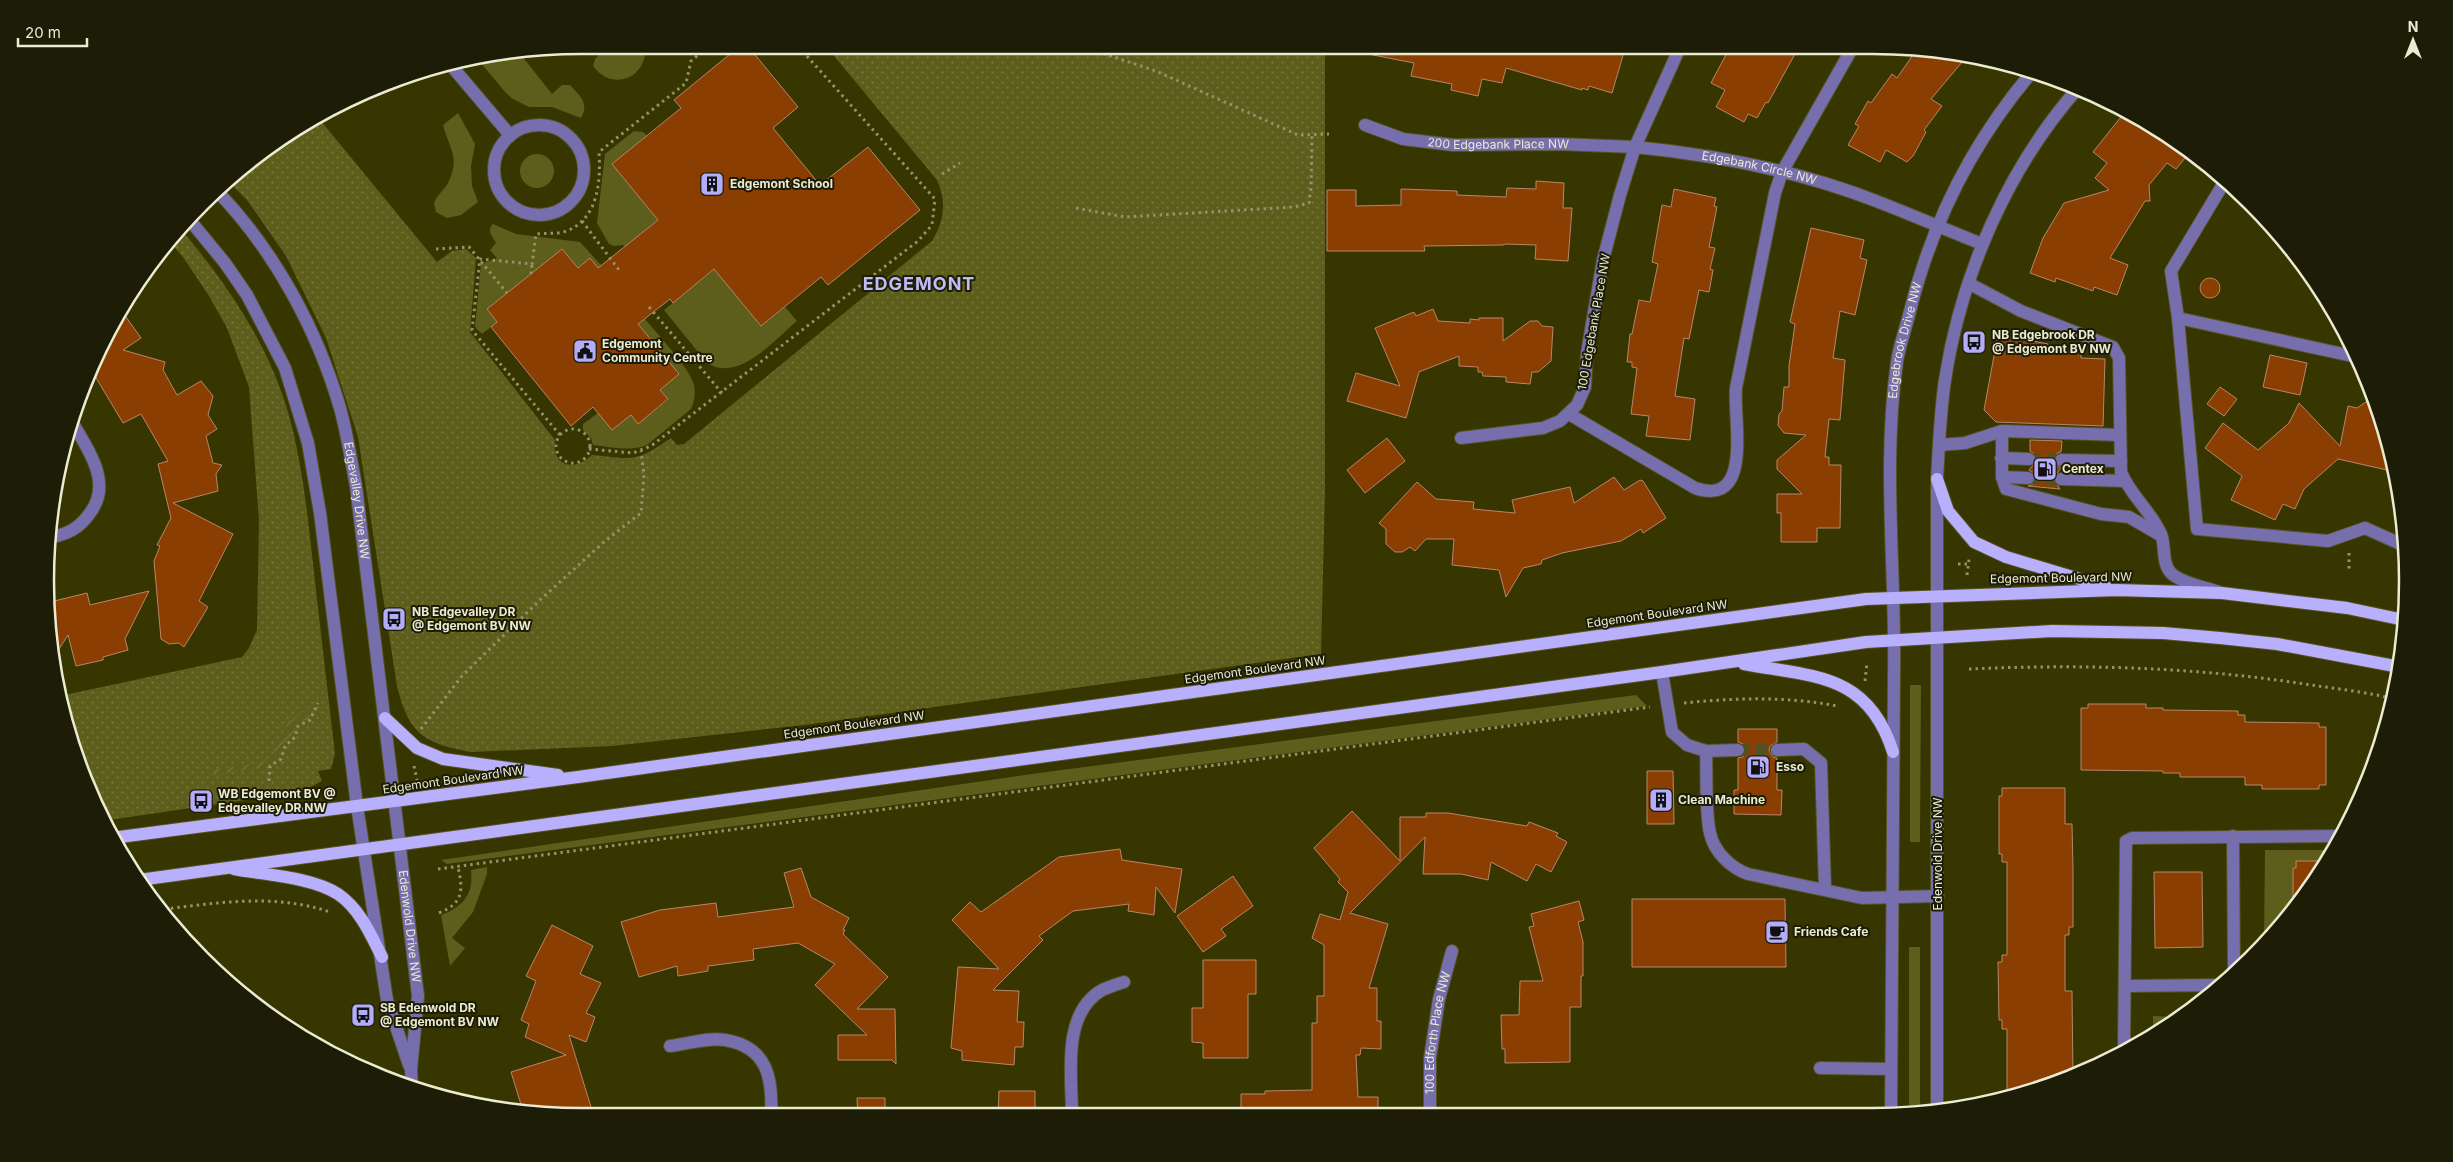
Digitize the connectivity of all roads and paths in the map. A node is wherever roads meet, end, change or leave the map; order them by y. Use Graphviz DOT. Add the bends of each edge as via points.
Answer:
graph roads {
  1 [pos="699,54"];
  2 [pos="805,54"];
  3 [pos="1104,54"];
  4 [pos="1677,54"];
  5 [pos="1849,54"];
  6 [pos="455,70"];
  7 [pos="2027,78"];
  8 [pos="2073,94"];
  9 [pos="1365,125"];
  10 [pos="1312,134"];
  11 [pos="1329,134"];
  12 [pos="510,136"];
  13 [pos="1635,147"];
  14 [pos="960,163"];
  15 [pos="1782,172"];
  16 [pos="942,174"];
  17 [pos="2222,187"];
  18 [pos="221,196"];
  19 [pos="1076,208"];
  20 [pos="582,221"];
  21 [pos="193,224"];
  22 [pos="1936,226"];
  23 [pos="1982,244"];
  24 [pos="436,248"];
  25 [pos="480,258"];
  26 [pos="532,264"];
  27 [pos="619,270"];
  28 [pos="531,274"];
  29 [pos="1970,284"];
  30 [pos="507,293"];
  31 [pos="649,307"];
  32 [pos="2178,318"];
  33 [pos="2348,354"];
  34 [pos="722,393"];
  35 [pos="1569,414"];
  36 [pos="77,430"];
  37 [pos="2002,431"];
  38 [pos="2120,434"];
  39 [pos="560,435"];
  40 [pos="1461,438"];
  41 [pos="1939,445"];
  42 [pos="589,449"];
  43 [pos="641,451"];
  44 [pos="2001,458"];
  45 [pos="2029,459"];
  46 [pos="2061,460"];
  47 [pos="2121,461"];
  48 [pos="2002,477"];
  49 [pos="2028,478"];
  50 [pos="2060,478"];
  51 [pos="1937,479"];
  52 [pos="2125,481"];
  53 [pos="56,536"];
  54 [pos="2162,536"];
  55 [pos="2398,543"];
  56 [pos="1958,564"];
  57 [pos="1967,575"];
  58 [pos="2116,590"];
  59 [pos="2222,593"];
  60 [pos="1937,596"];
  61 [pos="1894,599"];
  62 [pos="2398,619"];
  63 [pos="1938,639"];
  64 [pos="1894,641"];
  65 [pos="1734,662"];
  66 [pos="1867,662"];
  67 [pos="2392,666"];
  68 [pos="1969,669"];
  69 [pos="1662,672"];
  70 [pos="1874,674"];
  71 [pos="2386,698"];
  72 [pos="318,703"];
  73 [pos="1668,705"];
  74 [pos="1846,708"];
  75 [pos="385,718"];
  76 [pos="420,729"];
  77 [pos="1738,750"];
  78 [pos="1777,750"];
  79 [pos="1706,751"];
  80 [pos="1893,752"];
  81 [pos="413,761"];
  82 [pos="578,777"];
  83 [pos="417,780"];
  84 [pos="269,782"];
  85 [pos="395,802"];
  86 [pos="357,806"];
  87 [pos="2233,836"];
  88 [pos="2334,836"];
  89 [pos="120,837"];
  90 [pos="399,843"];
  91 [pos="363,848"];
  92 [pos="224,867"];
  93 [pos="458,867"];
  94 [pos="438,869"];
  95 [pos="146,879"];
  96 [pos="1825,890"];
  97 [pos="1891,896"];
  98 [pos="1938,896"];
  99 [pos="168,909"];
  100 [pos="439,913"];
  101 [pos="336,914"];
  102 [pos="1452,951"];
  103 [pos="382,957"];
  104 [pos="2234,964"];
  105 [pos="1124,982"];
  106 [pos="2210,985"];
  107 [pos="2125,986"];
  108 [pos="2124,1044"];
  109 [pos="670,1046"];
  110 [pos="1820,1068"];
  111 [pos="1891,1068"];
  112 [pos="411,1070"];
  113 [pos="412,1080"];
  114 [pos="1938,1104"];
  115 [pos="1891,1107"];
  116 [pos="772,1108"];
  117 [pos="1072,1108"];
  118 [pos="1430,1108"];
  1 -- 20 [label="path" via="691,61 686,83 599,152 596,199"];
  2 -- 34 [label="path" via="935,199 932,225 918,241"];
  3 -- 10 [label="path" via="1156,71 1298,135"];
  4 -- 13 [label="street"];
  5 -- 15 [label="street"];
  6 -- 12 [label="street"];
  7 -- 22 [label="street, Edgebrook Drive NW" via="2007,102 1950,196"];
  8 -- 23 [label="street" via="2032,149"];
  9 -- 13 [label="street, 200 Edgebank Place NW" via="1403,139 1453,145"];
  10 -- 11 [label="path"];
  10 -- 19 [label="path" via="1309,203 1294,207 1125,217"];
  12 -- 12 [label="street" via="496,156 494,168 495,181 507,202 517,210 536,215 556,212 567,206 576,196 584,172 583,159 569,137 546,126 521,129"];
  13 -- 15 [label="street, Edgebank Circle NW" via="1735,160"];
  13 -- 35 [label="street, 100 Edgebank Place NW" via="1603,260 1587,354 1585,387"];
  14 -- 16 [label="path"];
  15 -- 22 [label="street, Edgebank Circle NW" via="1876,201"];
  15 -- 35 [label="street" via="1736,388 1738,454 1732,480 1716,491 1695,488"];
  17 -- 32 [label="street" via="2171,270"];
  18 -- 75 [label="street, Edgevalley Drive NW" via="260,244 292,295 317,344 340,408 356,486"];
  20 -- 26 [label="path" via="564,232 536,234"];
  20 -- 27 [label="path"];
  21 -- 86 [label="street" via="226,263 247,295 285,368 308,443 320,513"];
  22 -- 23 [label="street, Edgebank Circle NW"];
  22 -- 61 [label="street, Edgebrook Drive NW" via="1922,264 1897,361 1890,504"];
  23 -- 29 [label="street"];
  24 -- 25 [label="path" via="466,246"];
  25 -- 26 [label="path"];
  25 -- 30 [label="path"];
  25 -- 39 [label="path" via="472,330"];
  26 -- 28 [label="path"];
  29 -- 38 [label="street" via="2021,311 2113,346 2118,358"];
  29 -- 41 [label="street" via="1945,380"];
  31 -- 34 [label="path"];
  32 -- 33 [label="street"];
  32 -- 55 [label="street" via="2197,530 2328,541 2364,528"];
  34 -- 43 [label="path"];
  35 -- 40 [label="street, 100 Edgebank Place NW" via="1543,428"];
  36 -- 53 [label="street" via="94,460 99,477 99,497 90,514 74,530"];
  37 -- 38 [label="street"];
  37 -- 41 [label="street" via="1965,443"];
  37 -- 44 [label="street"];
  38 -- 47 [label="street"];
  39 -- 42 [label="path" via="569,430 580,431 587,439"];
  39 -- 42 [label="path" via="556,451 563,460 580,462"];
  41 -- 51 [label="street"];
  42 -- 43 [label="path" via="625,453"];
  43 -- 76 [label="path" via="644,475 641,513 540,600 462,676"];
  44 -- 45 [label="street"];
  44 -- 48 [label="street"];
  46 -- 47 [label="street"];
  47 -- 52 [label="street"];
  48 -- 49 [label="street"];
  48 -- 54 [label="street" via="2006,489 2101,514 2129,517"];
  50 -- 52 [label="street"];
  51 -- 58 [label="main road" via="1948,511 1974,542 2006,557"];
  51 -- 60 [label="street"];
  52 -- 54 [label="street"];
  54 -- 59 [label="street" via="2166,564 2172,574"];
  56 -- 57 [label="path" via="1967,564"];
  58 -- 59 [label="main road, Edgemont Boulevard NW"];
  58 -- 60 [label="main road, Edgemont Boulevard NW"];
  59 -- 62 [label="main road, Edgemont Boulevard NW" via="2347,608"];
  60 -- 61 [label="main road, Edgemont Boulevard NW"];
  60 -- 63 [label="street, Edenwold Drive NW"];
  61 -- 64 [label="street, Edgebrook Drive NW"];
  61 -- 82 [label="main road, Edgemont Boulevard NW" via="1866,599"];
  63 -- 64 [label="main road"];
  63 -- 67 [label="main road" via="2052,631 2163,633 2277,644"];
  63 -- 98 [label="street, Edenwold Drive NW"];
  64 -- 65 [label="main road" via="1839,645"];
  64 -- 80 [label="street"];
  65 -- 69 [label="main road"];
  65 -- 80 [label="main road" via="1825,679 1848,688 1879,719"];
  66 -- 70 [label="path" via="1867,675"];
  68 -- 71 [label="path" via="2059,665 2186,670 2271,679"];
  69 -- 73 [label="street"];
  69 -- 90 [label="main road"];
  72 -- 84 [label="path" via="310,720 298,726 295,737 285,746 281,760 270,766"];
  73 -- 74 [label="path" via="1741,698 1814,701"];
  73 -- 79 [label="street" via="1672,732 1687,745"];
  73 -- 93 [label="path"];
  75 -- 82 [label="main road" via="417,748 443,759"];
  75 -- 85 [label="street, Edgevalley Drive NW"];
  77 -- 79 [label="street"];
  78 -- 96 [label="street" via="1804,749 1821,763"];
  79 -- 96 [label="street" via="1710,833 1734,869"];
  80 -- 97 [label="street"];
  81 -- 83 [label="path"];
  82 -- 85 [label="main road, Edgemont Boulevard NW"];
  85 -- 86 [label="main road, Edgemont Boulevard NW"];
  85 -- 90 [label="street, Edgevalley Drive NW"];
  86 -- 89 [label="main road, Edgemont Boulevard NW"];
  86 -- 91 [label="street"];
  87 -- 88 [label="street"];
  87 -- 104 [label="street"];
  87 -- 107 [label="street" via="2132,838 2126,841"];
  90 -- 91 [label="main road"];
  90 -- 112 [label="street, Edenwold Drive NW" via="418,996"];
  91 -- 92 [label="main road"];
  91 -- 103 [label="street, Edenwold Drive NW"];
  92 -- 95 [label="main road"];
  92 -- 103 [label="main road" via="322,886 340,895 366,926"];
  93 -- 94 [label="path"];
  93 -- 100 [label="path" via="461,888 458,900 451,908"];
  96 -- 97 [label="street" via="1862,898"];
  97 -- 98 [label="street"];
  97 -- 111 [label="street"];
  98 -- 114 [label="street, Edenwold Drive NW"];
  99 -- 101 [label="path" via="242,900 315,907"];
  102 -- 118 [label="street, 100 Edforth Place NW" via="1439,999 1430,1058"];
  103 -- 112 [label="street, Edenwold Drive NW" via="387,1000"];
  105 -- 117 [label="street" via="1101,991 1079,1016 1072,1037"];
  106 -- 107 [label="street"];
  107 -- 108 [label="street"];
  109 -- 116 [label="street" via="724,1040 746,1046 762,1060 770,1077"];
  110 -- 111 [label="street"];
  111 -- 115 [label="street"];
  112 -- 113 [label="street, Edenwold Drive NW"];
}
